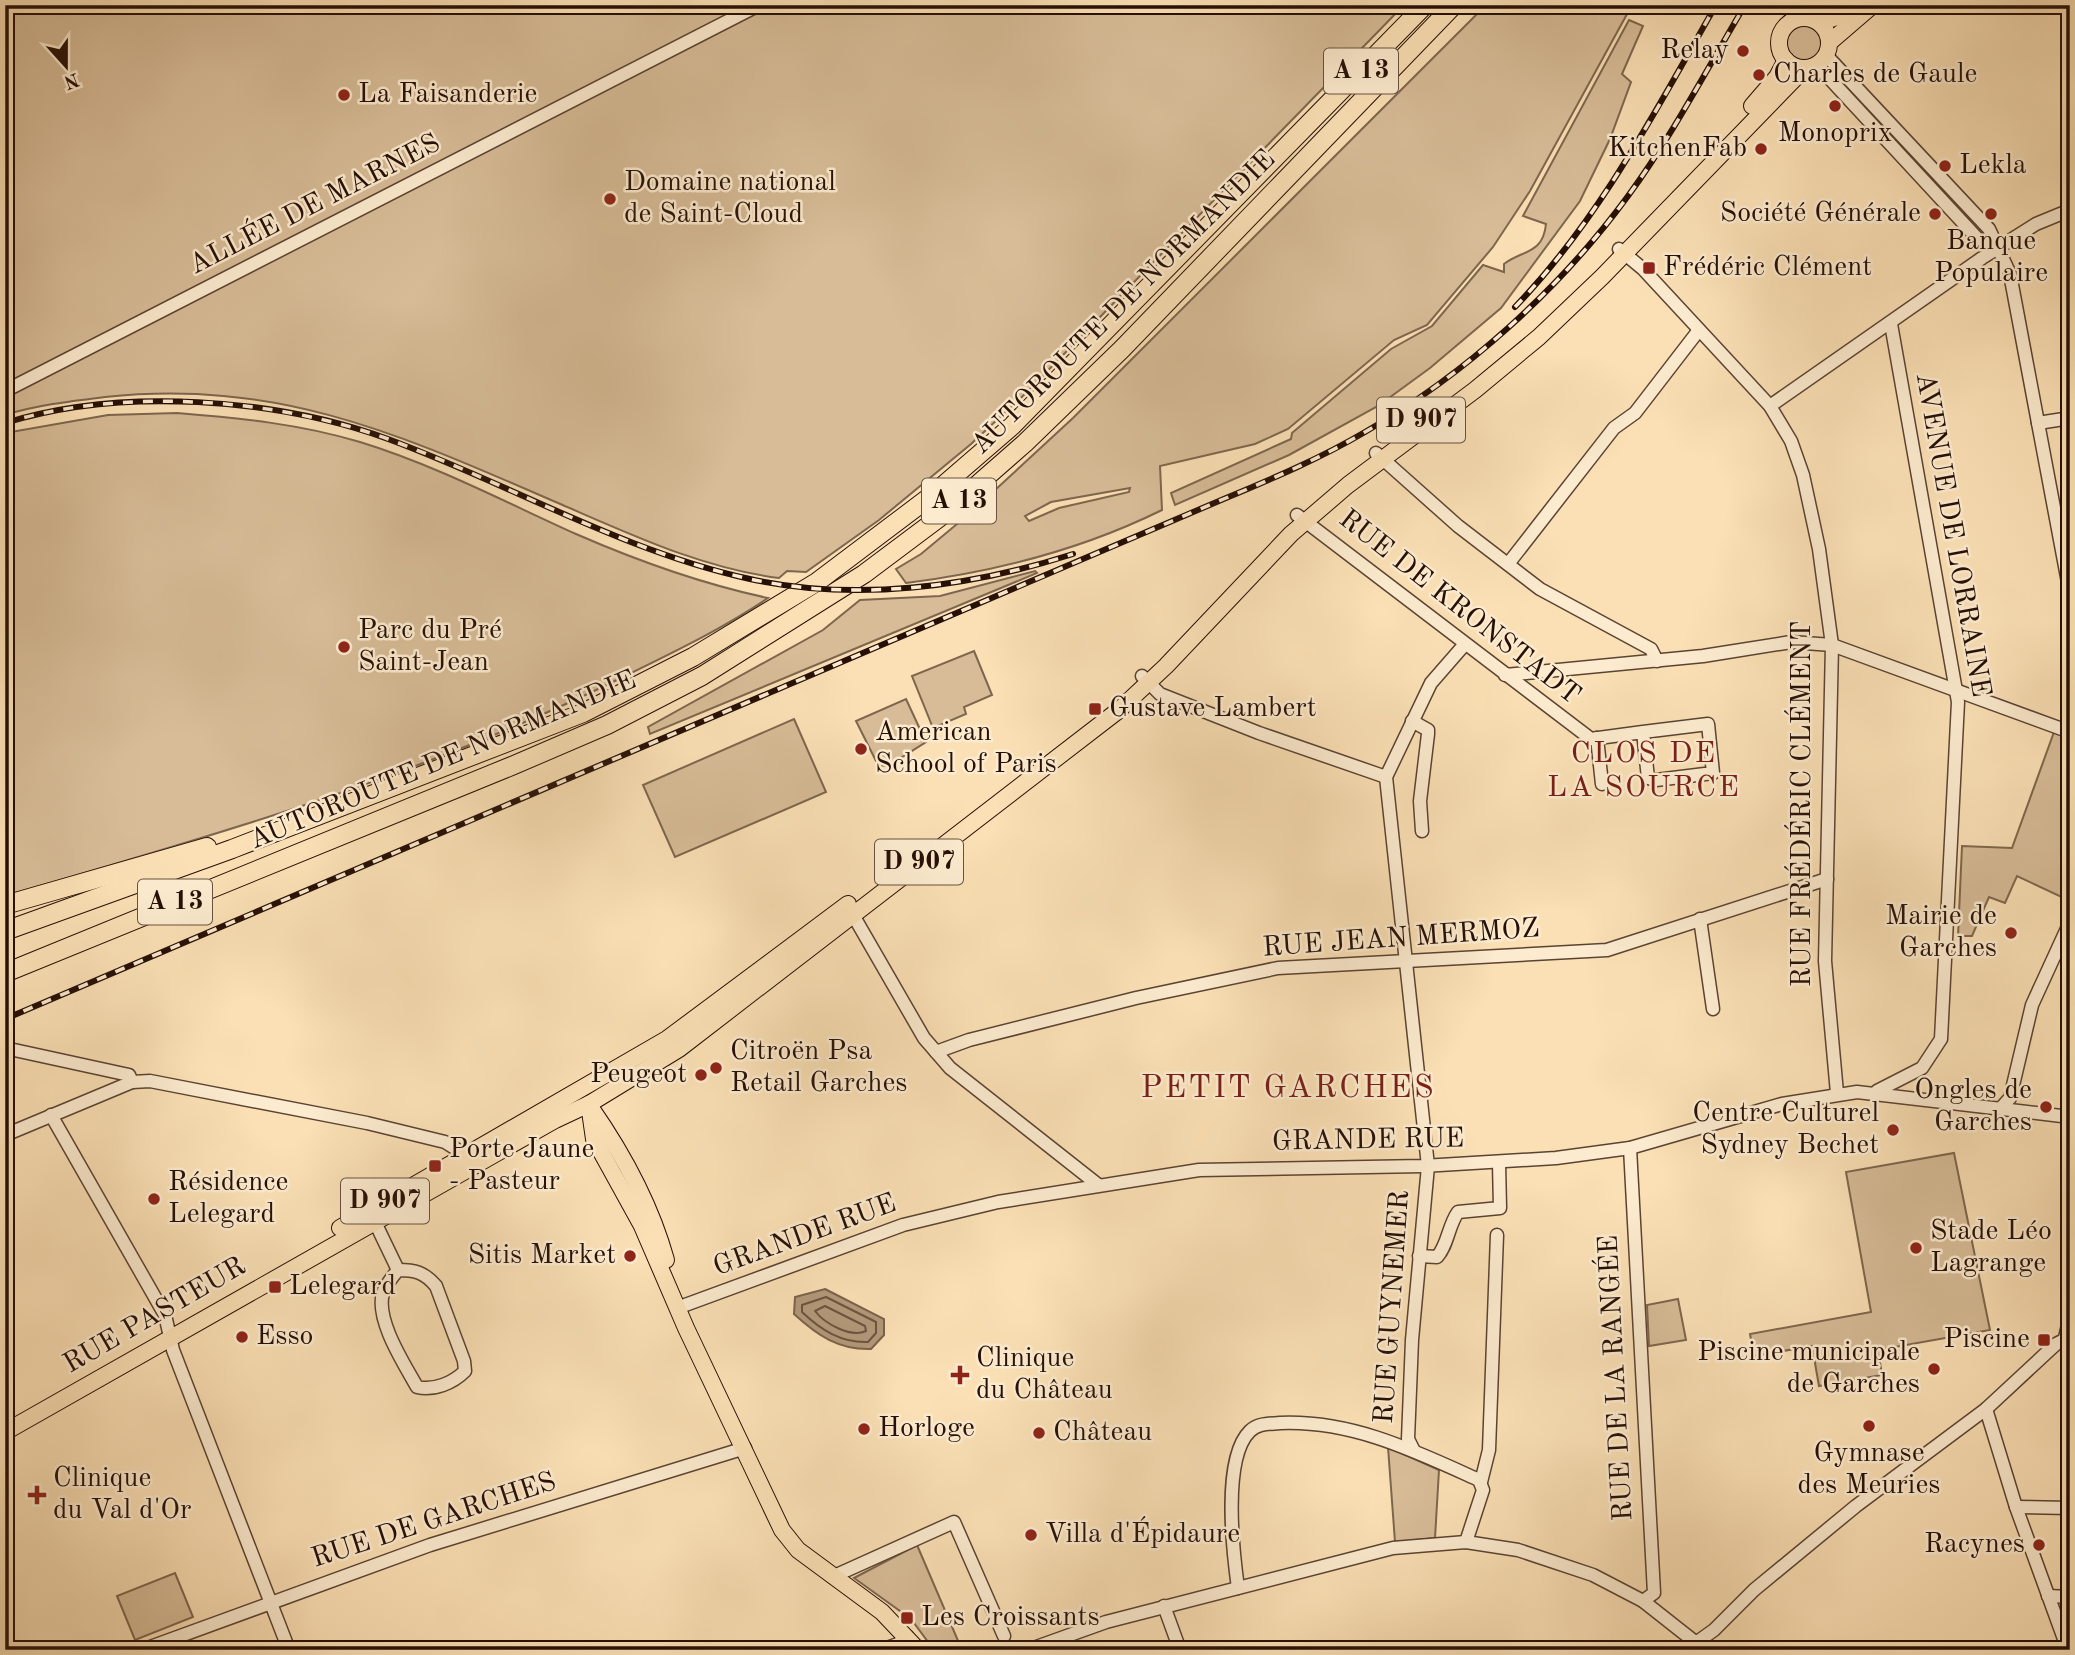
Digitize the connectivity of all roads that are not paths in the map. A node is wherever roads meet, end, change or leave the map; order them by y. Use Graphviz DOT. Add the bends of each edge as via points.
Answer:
graph roads {
  1 [pos="759,5"];
  2 [pos="1424,5"];
  3 [pos="1454,5"];
  4 [pos="1871,5"];
  5 [pos="1795,12"];
  6 [pos="1820,23"];
  7 [pos="1819,58"];
  8 [pos="1786,60"];
  9 [pos="2070,210"];
  10 [pos="1622,251"];
  11 [pos="1998,251"];
  12 [pos="1891,324"];
  13 [pos="1699,330"];
  14 [pos="5,391"];
  15 [pos="1770,406"];
  16 [pos="2070,418"];
  17 [pos="2038,423"];
  18 [pos="1379,456"];
  19 [pos="1302,518"];
  20 [pos="1508,564"];
  21 [pos="2070,593"];
  22 [pos="1465,644"];
  23 [pos="1832,645"];
  24 [pos="1657,661"];
  25 [pos="1505,675"];
  26 [pos="1145,680"];
  27 [pos="1956,689"];
  28 [pos="1412,721"];
  29 [pos="1643,732"];
  30 [pos="2070,732"];
  31 [pos="1594,739"];
  32 [pos="1387,777"];
  33 [pos="1602,784"];
  34 [pos="1422,831"];
  35 [pos="232,849"];
  36 [pos="1827,879"];
  37 [pos="5,905"];
  38 [pos="850,909"];
  39 [pos="1700,919"];
  40 [pos="2070,922"];
  41 [pos="5,931"];
  42 [pos="1407,962"];
  43 [pos="5,972"];
  44 [pos="1713,1009"];
  45 [pos="5,1048"];
  46 [pos="936,1052"];
  47 [pos="638,1056"];
  48 [pos="653,1066"];
  49 [pos="132,1082"];
  50 [pos="625,1083"];
  51 [pos="1870,1091"];
  52 [pos="1837,1093"];
  53 [pos="585,1097"];
  54 [pos="2002,1107"];
  55 [pos="51,1115"];
  56 [pos="2070,1117"];
  57 [pos="5,1135"];
  58 [pos="1630,1147"];
  59 [pos="461,1157"];
  60 [pos="1499,1163"];
  61 [pos="1428,1166"];
  62 [pos="1097,1184"];
  63 [pos="372,1216"];
  64 [pos="1497,1236"];
  65 [pos="1419,1256"];
  66 [pos="398,1270"];
  67 [pos="675,1303"];
  68 [pos="2070,1316"];
  69 [pos="170,1332"];
  70 [pos="2067,1337"];
  71 [pos="1986,1409"];
  72 [pos="5,1421"];
  73 [pos="5,1432"];
  74 [pos="745,1448"];
  75 [pos="1414,1451"];
  76 [pos="1481,1482"];
  77 [pos="2016,1507"];
  78 [pos="2070,1508"];
  79 [pos="1466,1542"];
  80 [pos="832,1577"];
  81 [pos="1238,1588"];
  82 [pos="2048,1596"];
  83 [pos="2070,1597"];
  84 [pos="1643,1601"];
  85 [pos="272,1602"];
  86 [pos="1164,1606"];
  87 [pos="907,1636"];
  88 [pos="1004,1636"];
  89 [pos="1690,1646"];
  90 [pos="142,1650"];
  91 [pos="289,1650"];
  92 [pos="881,1650"];
  93 [pos="918,1650"];
  94 [pos="1028,1650"];
  95 [pos="1180,1650"];
  96 [pos="2068,1650"];
  1 -- 14 [label="street, ALLÉE DE MARNES"];
  2 -- 35 [label="highway, AUTOROUTE DE NORMANDIE / A 13" via="1012,426 931,496 817,582 693,657 583,713"];
  3 -- 43 [label="highway, AUTOROUTE DE NORMANDIE / A 13" via="1026,443 944,514 864,574 702,676 607,725"];
  4 -- 6 [label="main road, D 907"];
  4 -- 7 [label="main road, D 907"];
  5 -- 6 [label="main road"];
  5 -- 8 [label="main road" via="1780,36"];
  6 -- 7 [label="main road"];
  7 -- 8 [label="main road"];
  7 -- 10 [label="main road, D 907"];
  7 -- 11 [label="street" via="1978,239"];
  8 -- 10 [label="main road, D 907" via="1720,144"];
  9 -- 11 [label="street" via="2036,224"];
  10 -- 13 [label="street, RUE FRÉDÉRIC CLÉMENT"];
  10 -- 18 [label="main road, D 907" via="1482,374"];
  11 -- 12 [label="street"];
  11 -- 17 [label="street" via="2010,274"];
  12 -- 15 [label="street"];
  12 -- 27 [label="street, AVENUE DE LORRAINE"];
  13 -- 15 [label="street, RUE FRÉDÉRIC CLÉMENT"];
  13 -- 20 [label="street" via="1635,413 1614,428"];
  15 -- 23 [label="street, RUE FRÉDÉRIC CLÉMENT" via="1791,441 1803,475"];
  16 -- 17 [label="street"];
  17 -- 21 [label="street"];
  18 -- 19 [label="main road, D 907"];
  18 -- 20 [label="street"];
  19 -- 22 [label="street, RUE DE KRONSTADT"];
  19 -- 26 [label="main road, D 907"];
  20 -- 24 [label="street" via="1550,595 1651,649"];
  22 -- 25 [label="street, RUE DE KRONSTADT"];
  22 -- 28 [label="street" via="1431,683"];
  23 -- 24 [label="street" via="1791,642"];
  23 -- 27 [label="street"];
  23 -- 36 [label="street, RUE FRÉDÉRIC CLÉMENT"];
  24 -- 25 [label="street"];
  25 -- 31 [label="street, RUE DE KRONSTADT"];
  26 -- 32 [label="street" via="1160,694"];
  26 -- 38 [label="main road, D 907" via="1090,734"];
  27 -- 30 [label="street"];
  27 -- 51 [label="street, AVENUE DE LORRAINE" via="1941,1039 1922,1068 1890,1086"];
  28 -- 32 [label="street"];
  28 -- 34 [label="street" via="1428,730 1420,801"];
  29 -- 29 [label="street" via="1708,724 1713,773 1648,778"];
  29 -- 31 [label="street"];
  31 -- 33 [label="street"];
  32 -- 42 [label="street, RUE GUYNEMER"];
  35 -- 37 [label="highway" via="207,847"];
  35 -- 41 [label="highway, AUTOROUTE DE NORMANDIE / A 13"];
  36 -- 39 [label="street, RUE JEAN MERMOZ"];
  36 -- 52 [label="street, RUE FRÉDÉRIC CLÉMENT" via="1825,961"];
  38 -- 46 [label="street"];
  38 -- 47 [label="main road, D 907"];
  38 -- 48 [label="main road, D 907"];
  39 -- 42 [label="street, RUE JEAN MERMOZ" via="1607,950"];
  39 -- 44 [label="street"];
  40 -- 54 [label="street" via="2032,1005 2010,1098"];
  42 -- 46 [label="street, RUE JEAN MERMOZ" via="1278,968 1109,1005"];
  42 -- 61 [label="street, RUE GUYNEMER"];
  45 -- 49 [label="street" via="129,1075"];
  46 -- 62 [label="street"];
  47 -- 48 [label="main road"];
  47 -- 50 [label="main road"];
  47 -- 53 [label="main road, D 907"];
  48 -- 50 [label="main road, D 907"];
  49 -- 55 [label="street"];
  49 -- 59 [label="street" via="367,1123 445,1142"];
  50 -- 53 [label="main road, D 907"];
  51 -- 52 [label="street, GRANDE RUE"];
  51 -- 54 [label="street, GRANDE RUE"];
  52 -- 58 [label="street, GRANDE RUE"];
  53 -- 59 [label="main road, RUE PASTEUR / D 907"];
  53 -- 63 [label="main road, RUE PASTEUR / D 907" via="555,1120"];
  53 -- 67 [label="main road" via="650,1212"];
  54 -- 56 [label="street, GRANDE RUE"];
  55 -- 57 [label="street"];
  55 -- 69 [label="street" via="164,1313"];
  58 -- 60 [label="street, GRANDE RUE"];
  58 -- 84 [label="street, RUE DE LA RANGÉE" via="1654,1593"];
  59 -- 63 [label="main road, RUE PASTEUR / D 907"];
  60 -- 61 [label="street, GRANDE RUE"];
  60 -- 65 [label="street" via="1500,1208 1458,1212 1442,1252 1437,1257"];
  61 -- 62 [label="street, GRANDE RUE" via="1206,1169"];
  61 -- 65 [label="street, RUE GUYNEMER"];
  62 -- 67 [label="street, GRANDE RUE" via="904,1226"];
  63 -- 66 [label="street"];
  63 -- 69 [label="main road, RUE PASTEUR / D 907"];
  64 -- 76 [label="street" via="1489,1450"];
  65 -- 75 [label="street, RUE GUYNEMER" via="1408,1439"];
  66 -- 66 [label="street" via="383,1294 393,1343 417,1387 429,1390 457,1379 465,1371 464,1361 436,1286 416,1270"];
  67 -- 74 [label="main road"];
  68 -- 70 [label="street"];
  69 -- 72 [label="main road, RUE PASTEUR / D 907"];
  69 -- 73 [label="main road, RUE PASTEUR / D 907"];
  69 -- 85 [label="street" via="173,1350"];
  70 -- 71 [label="street"];
  71 -- 77 [label="street"];
  71 -- 89 [label="street" via="1856,1506"];
  74 -- 80 [label="main road" via="782,1530 798,1550"];
  74 -- 85 [label="street, RUE DE GARCHES" via="430,1545"];
  75 -- 76 [label="street"];
  75 -- 81 [label="street" via="1392,1441 1316,1423 1266,1424 1251,1430 1232,1482"];
  76 -- 79 [label="street" via="1483,1490"];
  77 -- 78 [label="street"];
  77 -- 82 [label="street"];
  79 -- 81 [label="street" via="1393,1548"];
  79 -- 84 [label="street" via="1518,1550 1578,1569"];
  80 -- 87 [label="main road" via="855,1589"];
  80 -- 88 [label="street" via="954,1522"];
  81 -- 86 [label="street"];
  82 -- 83 [label="street"];
  82 -- 96 [label="street"];
  84 -- 89 [label="street"];
  85 -- 90 [label="street, RUE DE GARCHES"];
  85 -- 91 [label="street"];
  86 -- 94 [label="street"];
  86 -- 95 [label="street"];
  87 -- 92 [label="street"];
  87 -- 93 [label="main road"];
}
